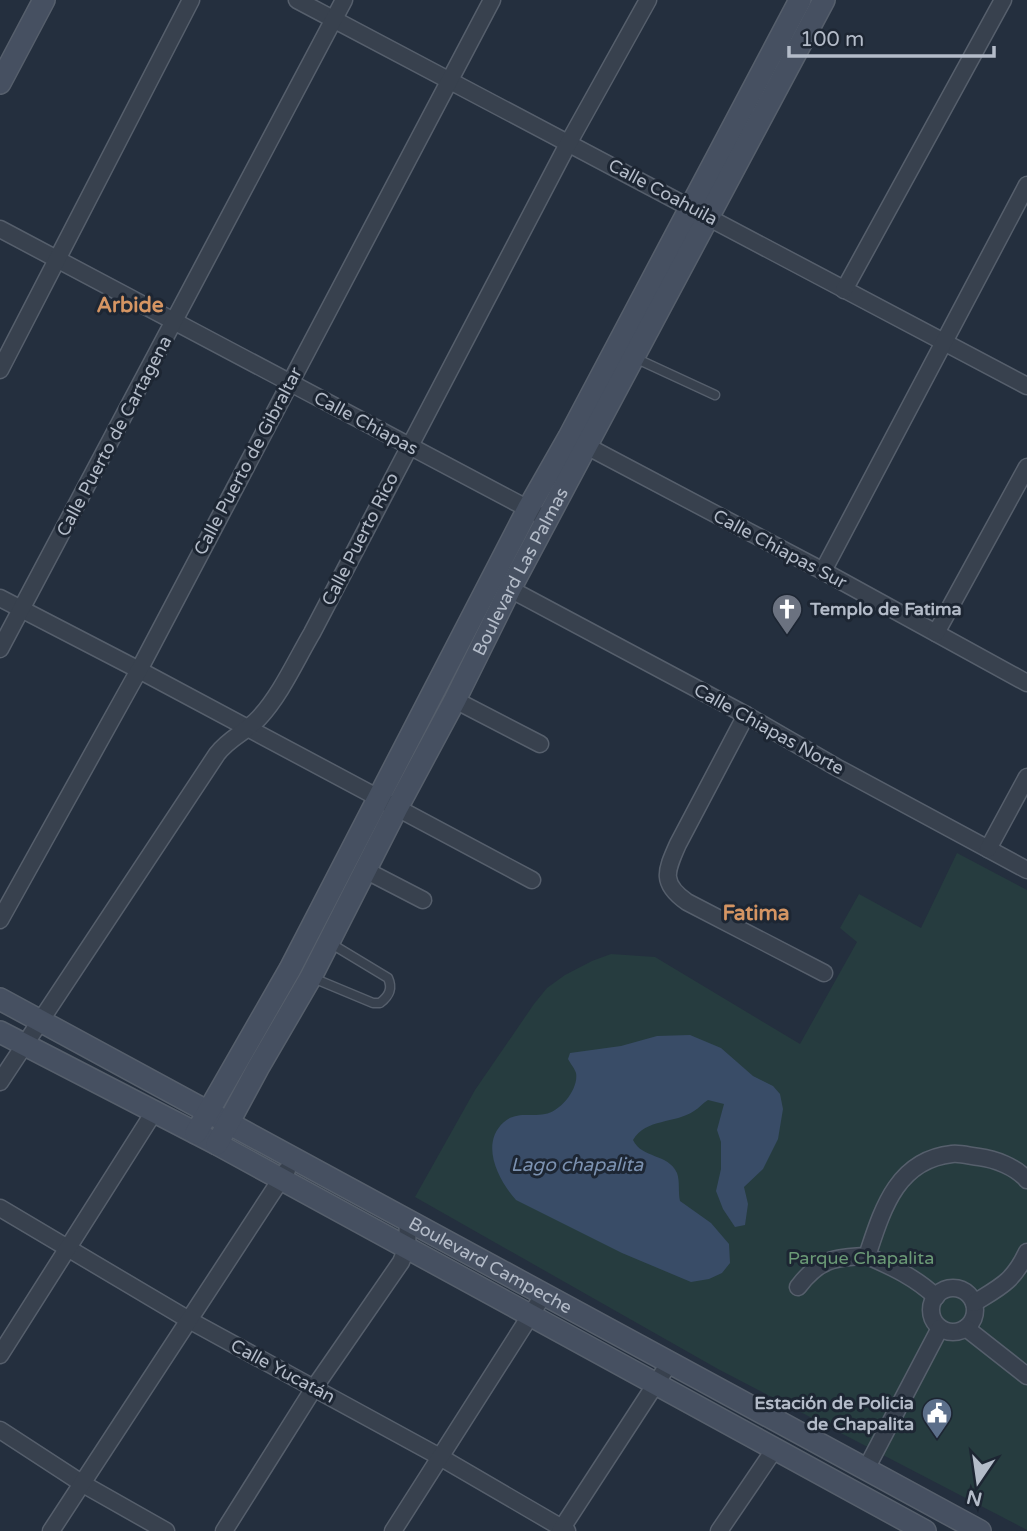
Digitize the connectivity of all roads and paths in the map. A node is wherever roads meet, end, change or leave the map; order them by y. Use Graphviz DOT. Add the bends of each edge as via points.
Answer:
graph roads {
  1 [pos="28,0"];
  2 [pos="44,0"];
  3 [pos="191,0"];
  4 [pos="298,0"];
  5 [pos="344,0"];
  6 [pos="492,0"];
  7 [pos="648,0"];
  8 [pos="800,0"];
  9 [pos="824,0"];
  10 [pos="1003,0"];
  11 [pos="334,19"];
  12 [pos="5,53"];
  13 [pos="449,79"];
  14 [pos="0,83"];
  15 [pos="569,142"];
  16 [pos="1027,185"];
  17 [pos="699,212"];
  18 [pos="0,229"];
  19 [pos="58,260"];
  20 [pos="844,290"];
  21 [pos="176,321"];
  22 [pos="944,340"];
  23 [pos="634,358"];
  24 [pos="0,370"];
  25 [pos="289,382"];
  26 [pos="1027,386"];
  27 [pos="715,395"];
  28 [pos="577,442"];
  29 [pos="408,446"];
  30 [pos="1027,467"];
  31 [pos="528,509"];
  32 [pos="548,519"];
  33 [pos="823,571"];
  34 [pos="510,589"];
  35 [pos="0,598"];
  36 [pos="21,610"];
  37 [pos="936,633"];
  38 [pos="0,649"];
  39 [pos="139,670"];
  40 [pos="1027,683"];
  41 [pos="456,700"];
  42 [pos="747,715"];
  43 [pos="249,729"];
  44 [pos="540,744"];
  45 [pos="1027,777"];
  46 [pos="388,803"];
  47 [pos="988,849"];
  48 [pos="365,870"];
  49 [pos="1027,870"];
  50 [pos="531,880"];
  51 [pos="423,901"];
  52 [pos="0,920"];
  53 [pos="328,943"];
  54 [pos="824,973"];
  55 [pos="311,977"];
  56 [pos="0,999"];
  57 [pos="40,1020"];
  58 [pos="0,1032"];
  59 [pos="24,1045"];
  60 [pos="0,1083"];
  61 [pos="209,1111"];
  62 [pos="154,1112"];
  63 [pos="228,1122"];
  64 [pos="196,1133"];
  65 [pos="217,1144"];
  66 [pos="294,1159"];
  67 [pos="1027,1180"];
  68 [pos="281,1181"];
  69 [pos="0,1208"];
  70 [pos="408,1220"];
  71 [pos="407,1247"];
  72 [pos="66,1249"];
  73 [pos="1027,1252"];
  74 [pos="867,1256"];
  75 [pos="799,1287"];
  76 [pos="544,1294"];
  77 [pos="936,1297"];
  78 [pos="974,1303"];
  79 [pos="532,1315"];
  80 [pos="189,1320"];
  81 [pos="940,1328"];
  82 [pos="966,1328"];
  83 [pos="0,1355"];
  84 [pos="670,1362"];
  85 [pos="1027,1376"];
  86 [pos="655,1384"];
  87 [pos="314,1388"];
  88 [pos="0,1430"];
  89 [pos="774,1450"];
  90 [pos="440,1457"];
  91 [pos="866,1469"];
  92 [pos="83,1484"];
  93 [pos="911,1528"];
  94 [pos="563,1530"];
  95 [pos="51,1531"];
  96 [pos="166,1531"];
  97 [pos="224,1531"];
  98 [pos="393,1531"];
  99 [pos="719,1531"];
  100 [pos="980,1531"];
  1 -- 12 [label="street"];
  2 -- 12 [label="street"];
  3 -- 19 [label="street"];
  4 -- 11 [label="street, Calle Coahuila"];
  5 -- 11 [label="street, Calle Puerto de Cartagena"];
  6 -- 13 [label="street, Calle Puerto de Gibraltar"];
  7 -- 15 [label="street, Calle Puerto Rico"];
  8 -- 17 [label="street, Boulevard Las Palmas"];
  9 -- 17 [label="street, Boulevard Las Palmas"];
  10 -- 20 [label="street"];
  11 -- 13 [label="street, Calle Coahuila"];
  11 -- 21 [label="street, Calle Puerto de Cartagena"];
  12 -- 14 [label="street"];
  13 -- 15 [label="street, Calle Coahuila"];
  13 -- 25 [label="street, Calle Puerto de Gibraltar"];
  15 -- 17 [label="street, Calle Coahuila"];
  15 -- 29 [label="street, Calle Puerto Rico"];
  16 -- 22 [label="street"];
  17 -- 20 [label="street, Calle Coahuila"];
  17 -- 23 [label="street, Boulevard Las Palmas"];
  17 -- 28 [label="street, Boulevard Las Palmas"];
  18 -- 19 [label="street, Calle Chiapas"];
  19 -- 21 [label="street, Calle Chiapas"];
  19 -- 24 [label="street"];
  20 -- 22 [label="street, Calle Coahuila"];
  21 -- 25 [label="street, Calle Chiapas"];
  21 -- 36 [label="street, Calle Puerto de Cartagena"];
  22 -- 26 [label="street, Calle Coahuila"];
  22 -- 33 [label="street"];
  23 -- 27 [label="lane"];
  23 -- 28 [label="street, Boulevard Las Palmas"];
  25 -- 29 [label="street, Calle Chiapas"];
  25 -- 39 [label="street, Calle Puerto de Gibraltar"];
  28 -- 31 [label="street, Boulevard Las Palmas"];
  28 -- 32 [label="street, Boulevard Las Palmas"];
  28 -- 33 [label="street, Calle Chiapas Sur"];
  29 -- 31 [label="street, Calle Chiapas"];
  29 -- 43 [label="street, Calle Puerto Rico" via="312,633 269,706"];
  30 -- 37 [label="street"];
  31 -- 32 [label="street, Calle Chiapas"];
  31 -- 46 [label="street, Boulevard Las Palmas"];
  32 -- 34 [label="street, Boulevard Las Palmas"];
  33 -- 37 [label="street, Calle Chiapas Sur"];
  34 -- 41 [label="street, Boulevard Las Palmas"];
  34 -- 42 [label="street, Calle Chiapas Norte"];
  35 -- 36 [label="street"];
  36 -- 38 [label="street, Calle Puerto de Cartagena"];
  36 -- 39 [label="street"];
  37 -- 40 [label="street, Calle Chiapas Sur"];
  39 -- 43 [label="street"];
  39 -- 52 [label="street, Calle Puerto de Gibraltar"];
  41 -- 44 [label="street"];
  41 -- 46 [label="street, Boulevard Las Palmas"];
  42 -- 47 [label="street, Calle Chiapas Norte"];
  42 -- 54 [label="street" via="668,864 667,877 670,887 687,902"];
  43 -- 46 [label="street"];
  43 -- 57 [label="street, Calle Puerto Rico" via="230,738 217,754"];
  45 -- 47 [label="street"];
  46 -- 48 [label="street, Boulevard Las Palmas"];
  46 -- 50 [label="street"];
  46 -- 61 [label="street, Boulevard Las Palmas"];
  47 -- 49 [label="street, Calle Chiapas Norte"];
  48 -- 51 [label="street"];
  48 -- 53 [label="street, Boulevard Las Palmas"];
  53 -- 55 [label="street, Boulevard Las Palmas"];
  53 -- 55 [label="lane" via="388,978 390,992 380,1003 366,1002"];
  55 -- 63 [label="street, Boulevard Las Palmas"];
  56 -- 57 [label="street, Boulevard Campeche"];
  57 -- 59 [label="street, Calle Puerto Rico"];
  57 -- 61 [label="street, Boulevard Campeche"];
  58 -- 59 [label="street, Boulevard Campeche"];
  59 -- 60 [label="street, Calle Puerto Rico"];
  59 -- 62 [label="street, Boulevard Campeche"];
  61 -- 63 [label="street, Boulevard Campeche"];
  61 -- 64 [label="street, Boulevard Las Palmas"];
  62 -- 64 [label="street, Boulevard Campeche"];
  62 -- 72 [label="street"];
  63 -- 65 [label="street, Boulevard Las Palmas"];
  63 -- 66 [label="street, Boulevard Campeche"];
  64 -- 65 [label="street, Boulevard Campeche"];
  65 -- 68 [label="street, Boulevard Campeche"];
  66 -- 68 [label="street"];
  66 -- 70 [label="street, Boulevard Campeche"];
  67 -- 74 [label="street" via="989,1159 953,1153 920,1162 897,1184 884,1207"];
  68 -- 71 [label="street, Boulevard Campeche"];
  68 -- 80 [label="street"];
  69 -- 72 [label="street, Calle Yucatán"];
  70 -- 71 [label="street"];
  70 -- 76 [label="street, Boulevard Campeche"];
  71 -- 79 [label="street, Boulevard Campeche"];
  71 -- 87 [label="street"];
  72 -- 80 [label="street, Calle Yucatán"];
  72 -- 83 [label="street"];
  73 -- 78 [label="street" via="1009,1281"];
  74 -- 75 [label="street" via="839,1257 819,1265"];
  74 -- 77 [label="street" via="895,1268"];
  76 -- 79 [label="street"];
  76 -- 84 [label="street, Boulevard Campeche"];
  77 -- 78 [label="street" via="952,1288 965,1292"];
  77 -- 81 [label="street" via="931,1304 932,1318"];
  78 -- 82 [label="street" via="974,1317"];
  79 -- 86 [label="street, Boulevard Campeche"];
  79 -- 90 [label="street"];
  80 -- 87 [label="street, Calle Yucatán"];
  80 -- 92 [label="street"];
  81 -- 82 [label="street" via="953,1332"];
  81 -- 91 [label="street"];
  82 -- 85 [label="street"];
  84 -- 86 [label="street"];
  84 -- 91 [label="street, Boulevard Campeche"];
  86 -- 89 [label="street, Boulevard Campeche"];
  86 -- 94 [label="street"];
  87 -- 90 [label="street, Calle Yucatán"];
  87 -- 97 [label="street"];
  88 -- 92 [label="street"];
  89 -- 93 [label="street, Boulevard Campeche"];
  89 -- 99 [label="street"];
  90 -- 94 [label="street, Calle Yucatán"];
  90 -- 98 [label="street"];
  91 -- 100 [label="street, Boulevard Campeche"];
  92 -- 95 [label="street"];
  92 -- 96 [label="street"];
}
